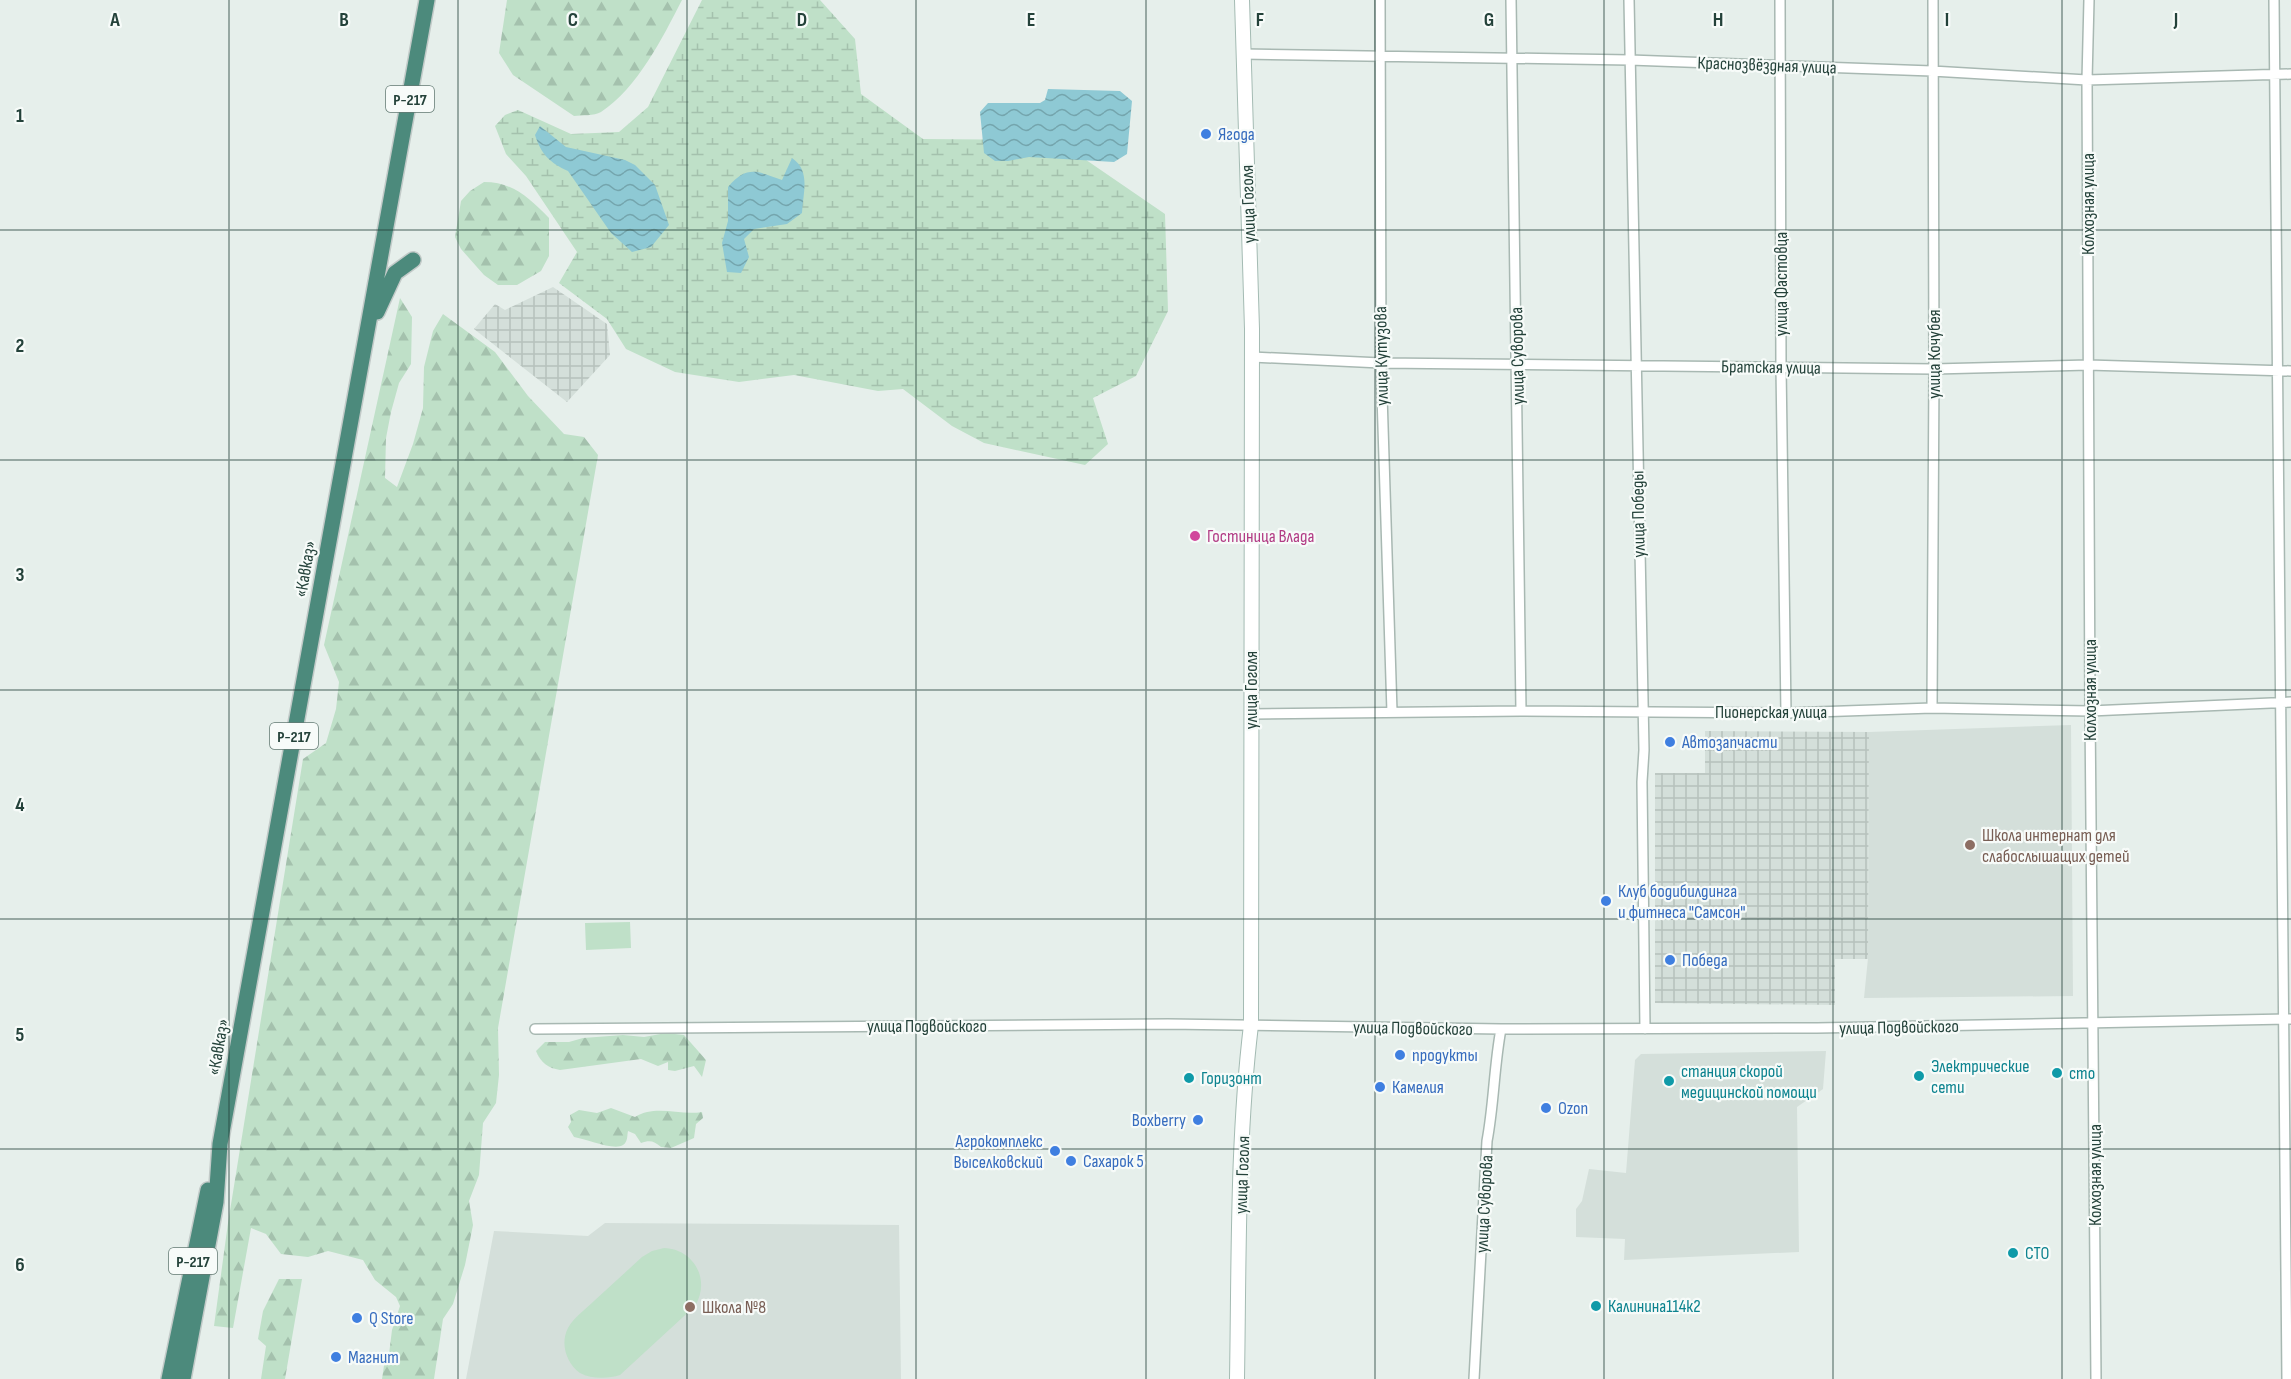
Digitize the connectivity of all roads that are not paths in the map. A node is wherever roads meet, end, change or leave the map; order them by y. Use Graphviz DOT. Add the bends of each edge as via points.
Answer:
graph roads {
  1 [pos="427,0"];
  2 [pos="1242,0"];
  3 [pos="1380,0"];
  4 [pos="1511,0"];
  5 [pos="1629,0"];
  6 [pos="1779,0"];
  7 [pos="1933,0"];
  8 [pos="2089,0"];
  9 [pos="2274,0"];
  10 [pos="1243,54"];
  11 [pos="1381,56"];
  12 [pos="1512,58"];
  13 [pos="1630,60"];
  14 [pos="1780,65"];
  15 [pos="1932,72"];
  16 [pos="2275,73"];
  17 [pos="2291,74"];
  18 [pos="2087,80"];
  19 [pos="412,260"];
  20 [pos="369,328"];
  21 [pos="1252,357"];
  22 [pos="1381,363"];
  23 [pos="1518,365"];
  24 [pos="2088,365"];
  25 [pos="1635,366"];
  26 [pos="1781,367"];
  27 [pos="1934,369"];
  28 [pos="2278,370"];
  29 [pos="2291,371"];
  30 [pos="2286,702"];
  31 [pos="1932,708"];
  32 [pos="1521,711"];
  33 [pos="2090,711"];
  34 [pos="1392,712"];
  35 [pos="1642,712"];
  36 [pos="1786,713"];
  37 [pos="1251,714"];
  38 [pos="2287,1020"];
  39 [pos="2093,1024"];
  40 [pos="1251,1025"];
  41 [pos="535,1029"];
  42 [pos="1501,1029"];
  43 [pos="1645,1029"];
  44 [pos="220,1144"];
  45 [pos="169,1379"];
  46 [pos="183,1379"];
  47 [pos="1237,1379"];
  48 [pos="1474,1379"];
  49 [pos="2096,1379"];
  50 [pos="2287,1379"];
  1 -- 20 [label="highway, «Кавказ» / Р-217"];
  2 -- 10 [label="main road, улица Гоголя"];
  3 -- 11 [label="street, улица Кутузова"];
  4 -- 12 [label="street, улица Суворова"];
  5 -- 13 [label="street, улица Победы"];
  6 -- 14 [label="street, улица Фастовца"];
  7 -- 15 [label="street, улица Кочубея"];
  8 -- 18 [label="street, Колхозная улица"];
  9 -- 16 [label="street"];
  10 -- 11 [label="street, Краснозвёздная улица"];
  10 -- 21 [label="main road, улица Гоголя"];
  11 -- 12 [label="street, Краснозвёздная улица"];
  11 -- 22 [label="street, улица Кутузова"];
  12 -- 13 [label="street, Краснозвёздная улица"];
  12 -- 23 [label="street, улица Суворова"];
  13 -- 14 [label="street, Краснозвёздная улица"];
  13 -- 25 [label="street, улица Победы"];
  14 -- 15 [label="street, Краснозвёздная улица"];
  14 -- 26 [label="street, улица Фастовца"];
  15 -- 18 [label="street, Краснозвёздная улица"];
  15 -- 27 [label="street, улица Кочубея"];
  16 -- 17 [label="street, Краснозвёздная улица"];
  16 -- 18 [label="street, Краснозвёздная улица"];
  16 -- 28 [label="street"];
  18 -- 24 [label="street, Колхозная улица"];
  19 -- 20 [label="highway" via="395,273"];
  20 -- 44 [label="highway, «Кавказ» / Р-217"];
  21 -- 22 [label="street, Братская улица"];
  21 -- 37 [label="main road, улица Гоголя"];
  22 -- 23 [label="street, Братская улица"];
  22 -- 34 [label="street, улица Кутузова"];
  23 -- 25 [label="street, Братская улица"];
  23 -- 32 [label="street, улица Суворова"];
  24 -- 27 [label="street, Братская улица"];
  24 -- 28 [label="street, Братская улица"];
  24 -- 33 [label="street, Колхозная улица"];
  25 -- 26 [label="street, Братская улица"];
  25 -- 35 [label="street, улица Победы"];
  26 -- 27 [label="street, Братская улица"];
  26 -- 36 [label="street, улица Фастовца"];
  27 -- 31 [label="street, улица Кочубея"];
  28 -- 29 [label="street, Братская улица"];
  28 -- 30 [label="street"];
  30 -- 33 [label="street, Пионерская улица"];
  30 -- 38 [label="street"];
  31 -- 33 [label="street, Пионерская улица"];
  31 -- 36 [label="street, Пионерская улица"];
  32 -- 34 [label="street, Пионерская улица"];
  32 -- 35 [label="street, Пионерская улица"];
  33 -- 39 [label="street, Колхозная улица"];
  34 -- 37 [label="street, Пионерская улица"];
  35 -- 36 [label="street, Пионерская улица"];
  35 -- 43 [label="street, улица Победы"];
  37 -- 40 [label="main road, улица Гоголя"];
  38 -- 39 [label="street, улица Подвойского"];
  38 -- 50 [label="street"];
  39 -- 43 [label="street, улица Подвойского"];
  39 -- 49 [label="street, Колхозная улица"];
  40 -- 41 [label="street, улица Подвойского"];
  40 -- 42 [label="street, улица Подвойского"];
  40 -- 47 [label="main road, улица Гоголя" via="1240,1207"];
  42 -- 43 [label="street, улица Подвойского"];
  42 -- 48 [label="street, улица Суворова" via="1487,1141"];
  44 -- 45 [label="highway, «Кавказ» / Р-217"];
  44 -- 46 [label="highway, «Кавказ» / Р-217" via="216,1202"];
}
